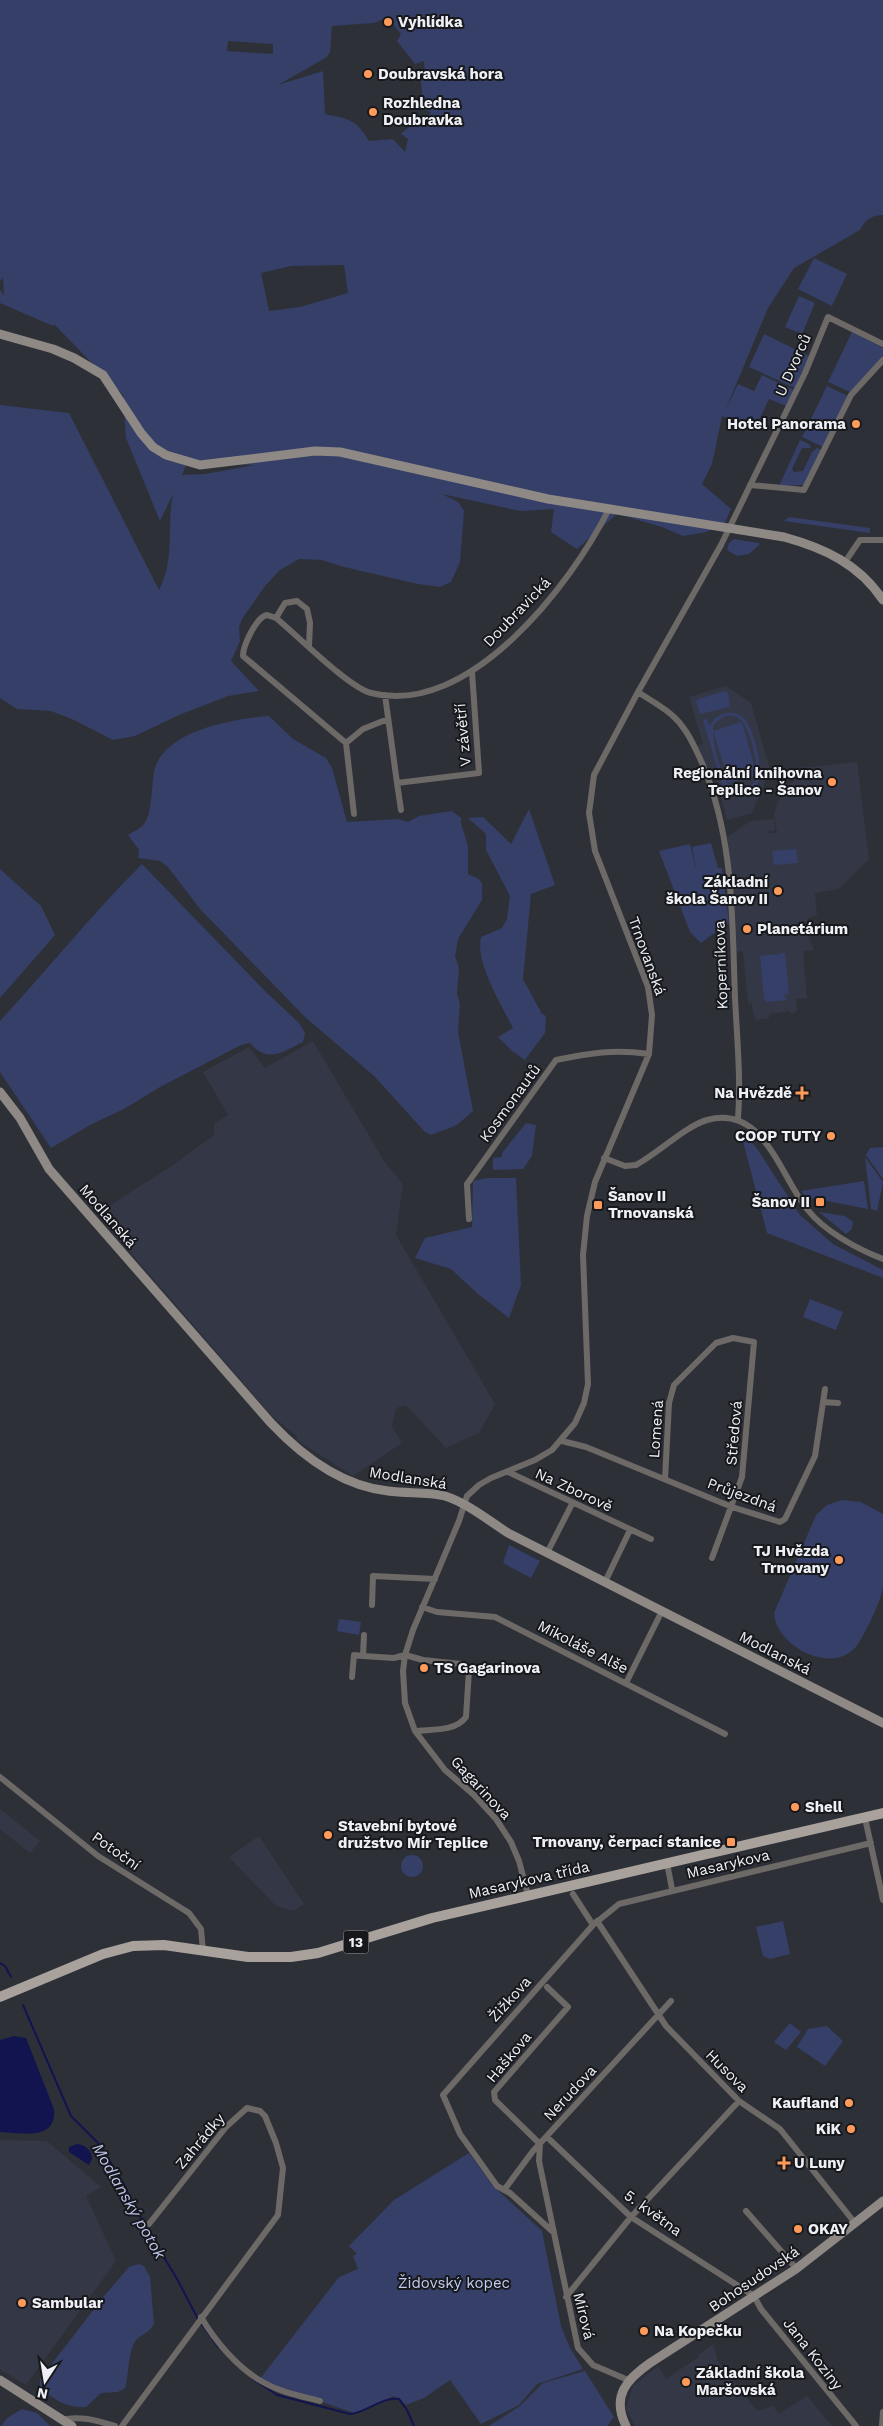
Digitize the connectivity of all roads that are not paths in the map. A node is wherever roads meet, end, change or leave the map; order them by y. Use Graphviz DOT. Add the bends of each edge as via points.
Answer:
graph roads {
  1 [pos="0,334"];
  2 [pos="883,344"];
  3 [pos="883,360"];
  4 [pos="750,485"];
  5 [pos="609,510"];
  6 [pos="728,530"];
  7 [pos="883,540"];
  8 [pos="845,562"];
  9 [pos="883,600"];
  10 [pos="276,618"];
  11 [pos="309,646"];
  12 [pos="472,672"];
  13 [pos="638,692"];
  14 [pos="385,695"];
  15 [pos="388,720"];
  16 [pos="346,743"];
  17 [pos="397,783"];
  18 [pos="401,810"];
  19 [pos="354,814"];
  20 [pos="649,1054"];
  21 [pos="0,1092"];
  22 [pos="738,1119"];
  23 [pos="604,1158"];
  24 [pos="469,1219"];
  25 [pos="883,1259"];
  26 [pos="748,1340"];
  27 [pos="825,1389"];
  28 [pos="823,1402"];
  29 [pos="838,1403"];
  30 [pos="562,1441"];
  31 [pos="508,1472"];
  32 [pos="665,1478"];
  33 [pos="572,1504"];
  34 [pos="464,1505"];
  35 [pos="732,1507"];
  36 [pos="630,1530"];
  37 [pos="651,1540"];
  38 [pos="547,1553"];
  39 [pos="712,1558"];
  40 [pos="434,1579"];
  41 [pos="605,1582"];
  42 [pos="372,1605"];
  43 [pos="422,1607"];
  44 [pos="662,1612"];
  45 [pos="364,1635"];
  46 [pos="405,1654"];
  47 [pos="363,1656"];
  48 [pos="352,1677"];
  49 [pos="626,1683"];
  50 [pos="882,1720"];
  51 [pos="415,1731"];
  52 [pos="725,1734"];
  53 [pos="0,1776"];
  54 [pos="883,1813"];
  55 [pos="865,1818"];
  56 [pos="871,1843"];
  57 [pos="667,1863"];
  58 [pos="672,1889"];
  59 [pos="573,1894"];
  60 [pos="528,1895"];
  61 [pos="883,1900"];
  62 [pos="595,1923"];
  63 [pos="203,1951"];
  64 [pos="547,1987"];
  65 [pos="0,1996"];
  66 [pos="671,2002"];
  67 [pos="658,2016"];
  68 [pos="739,2101"];
  69 [pos="547,2137"];
  70 [pos="540,2144"];
  71 [pos="504,2190"];
  72 [pos="883,2201"];
  73 [pos="746,2211"];
  74 [pos="631,2217"];
  75 [pos="855,2223"];
  76 [pos="149,2224"];
  77 [pos="552,2231"];
  78 [pos="796,2268"];
  79 [pos="754,2296"];
  80 [pos="566,2297"];
  81 [pos="201,2317"];
  82 [pos="0,2380"];
  83 [pos="628,2380"];
  84 [pos="320,2400"];
  85 [pos="883,2412"];
  86 [pos="62,2420"];
  87 [pos="72,2426"];
  88 [pos="115,2426"];
  89 [pos="122,2426"];
  90 [pos="626,2426"];
  91 [pos="856,2426"];
  92 [pos="882,2426"];
  1 -- 5 [label="street" via="53,349 103,375 153,447 166,455 200,465 315,451 340,452"];
  2 -- 4 [label="street, U Dvorců" via="828,317 805,373"];
  3 -- 4 [label="street" via="851,395 804,490"];
  4 -- 6 [label="street, U Dvorců"];
  5 -- 6 [label="street"];
  5 -- 12 [label="street, Doubravická" via="573,571 525,626"];
  6 -- 8 [label="street" via="806,543"];
  6 -- 13 [label="street, Trnovanská"];
  7 -- 8 [label="street" via="860,540"];
  8 -- 9 [label="street" via="869,582"];
  10 -- 11 [label="street, Doubravická"];
  10 -- 11 [label="street" via="285,603 297,601 307,609"];
  10 -- 16 [label="street" via="262,616 243,648 243,656"];
  11 -- 14 [label="street, Doubravická" via="324,661 370,693"];
  12 -- 14 [label="street, Doubravická" via="433,691"];
  12 -- 17 [label="street, V závětří" via="479,774"];
  13 -- 20 [label="street, Trnovanská" via="594,775 590,813 599,865 648,987 652,1015"];
  13 -- 22 [label="street, Koperníkova" via="668,711 683,726 716,800 725,836 731,901"];
  14 -- 15 [label="street"];
  15 -- 16 [label="street" via="364,729"];
  15 -- 17 [label="street"];
  16 -- 19 [label="street"];
  17 -- 18 [label="street"];
  20 -- 23 [label="street, Trnovanská"];
  20 -- 24 [label="street, Kosmonautů" via="619,1050 556,1060 467,1184"];
  21 -- 34 [label="street, Modlanská" via="20,1118 44,1162 271,1423 301,1451 357,1484 387,1491 438,1494"];
  22 -- 23 [label="street" via="707,1120 636,1165 625,1166"];
  22 -- 25 [label="street" via="760,1135 807,1209 820,1222"];
  23 -- 30 [label="street, Trnovanská" via="588,1211 584,1255 588,1384 580,1414"];
  26 -- 32 [label="street, Lomená" via="733,1338 716,1343 674,1384 669,1403"];
  26 -- 35 [label="street, Středová" via="754,1342 742,1477"];
  27 -- 28 [label="street, Průjezdná"];
  28 -- 29 [label="street"];
  28 -- 35 [label="street, Průjezdná" via="813,1462 785,1519 776,1522"];
  30 -- 31 [label="street, Trnovanská" via="543,1456"];
  30 -- 32 [label="street, Průjezdná"];
  31 -- 33 [label="street, Na Zborově"];
  31 -- 34 [label="street, Trnovanská" via="479,1485 467,1496"];
  32 -- 35 [label="street, Průjezdná"];
  33 -- 36 [label="street, Na Zborově"];
  33 -- 38 [label="street"];
  34 -- 38 [label="street, Modlanská"];
  34 -- 40 [label="street, Gagarinova"];
  35 -- 39 [label="street, Středová"];
  36 -- 37 [label="street, Na Zborově"];
  36 -- 41 [label="street"];
  38 -- 41 [label="street, Modlanská"];
  40 -- 42 [label="street" via="373,1576"];
  40 -- 43 [label="street, Gagarinova"];
  41 -- 44 [label="street, Modlanská"];
  43 -- 46 [label="street, Gagarinova"];
  43 -- 49 [label="street, Mikoláše Alše" via="437,1612 494,1617"];
  44 -- 49 [label="street"];
  44 -- 50 [label="street, Modlanská"];
  45 -- 47 [label="street"];
  46 -- 47 [label="street" via="394,1658"];
  46 -- 51 [label="street, Gagarinova" via="405,1703"];
  46 -- 51 [label="street" via="423,1660 461,1664 469,1670 466,1717 462,1723 455,1727"];
  47 -- 48 [label="street" via="354,1655"];
  49 -- 52 [label="street, Mikoláše Alše"];
  51 -- 60 [label="street, Gagarinova" via="445,1770 496,1819 519,1861"];
  53 -- 63 [label="street, Potoční" via="111,1866 189,1913 202,1932"];
  54 -- 55 [label="main road, Masarykova třída / 13"];
  55 -- 56 [label="street"];
  55 -- 57 [label="main road, Masarykova třída / 13"];
  56 -- 58 [label="street, Masarykova"];
  56 -- 61 [label="street"];
  57 -- 58 [label="street"];
  57 -- 60 [label="main road, Masarykova třída / 13"];
  58 -- 62 [label="street, Masarykova" via="619,1904"];
  59 -- 62 [label="street, Husova"];
  60 -- 63 [label="main road, Masarykova třída / 13" via="416,1922 318,1953 254,1957"];
  62 -- 67 [label="street, Husova"];
  62 -- 71 [label="street, Žižkova" via="443,2095 460,2134 497,2186"];
  63 -- 65 [label="main road, Masarykova třída / 13" via="149,1945 125,1948"];
  64 -- 70 [label="street, Haškova" via="568,2007 494,2092 496,2100"];
  66 -- 67 [label="street, Nerudova"];
  67 -- 68 [label="street, Husova"];
  67 -- 69 [label="street, Nerudova"];
  68 -- 74 [label="street"];
  68 -- 75 [label="street, Husova" via="780,2129"];
  69 -- 70 [label="street, Nerudova"];
  69 -- 74 [label="street, 5. května"];
  70 -- 71 [label="street, Nerudova"];
  70 -- 77 [label="street, Mírová" via="538,2161"];
  71 -- 77 [label="street"];
  72 -- 75 [label="street, Bohosudovská"];
  73 -- 78 [label="street"];
  74 -- 79 [label="street, 5. května"];
  74 -- 80 [label="street"];
  75 -- 78 [label="street, Bohosudovská"];
  76 -- 81 [label="street, Zahrádky" via="226,2127 247,2108 260,2111 276,2143 283,2168 278,2215"];
  77 -- 80 [label="street, Mírová"];
  78 -- 79 [label="street, Bohosudovská"];
  79 -- 83 [label="street, Bohosudovská"];
  79 -- 91 [label="street, Jana Koziny"];
  80 -- 83 [label="street, Mírová" via="578,2348 584,2358 592,2365"];
  81 -- 84 [label="street" via="215,2340 261,2381 287,2392"];
  81 -- 89 [label="street, Zahrádky"];
  82 -- 86 [label="street"];
  83 -- 90 [label="street" via="619,2405"];
  85 -- 92 [label="street"];
  86 -- 87 [label="street"];
  86 -- 88 [label="street" via="84,2418"];
}
